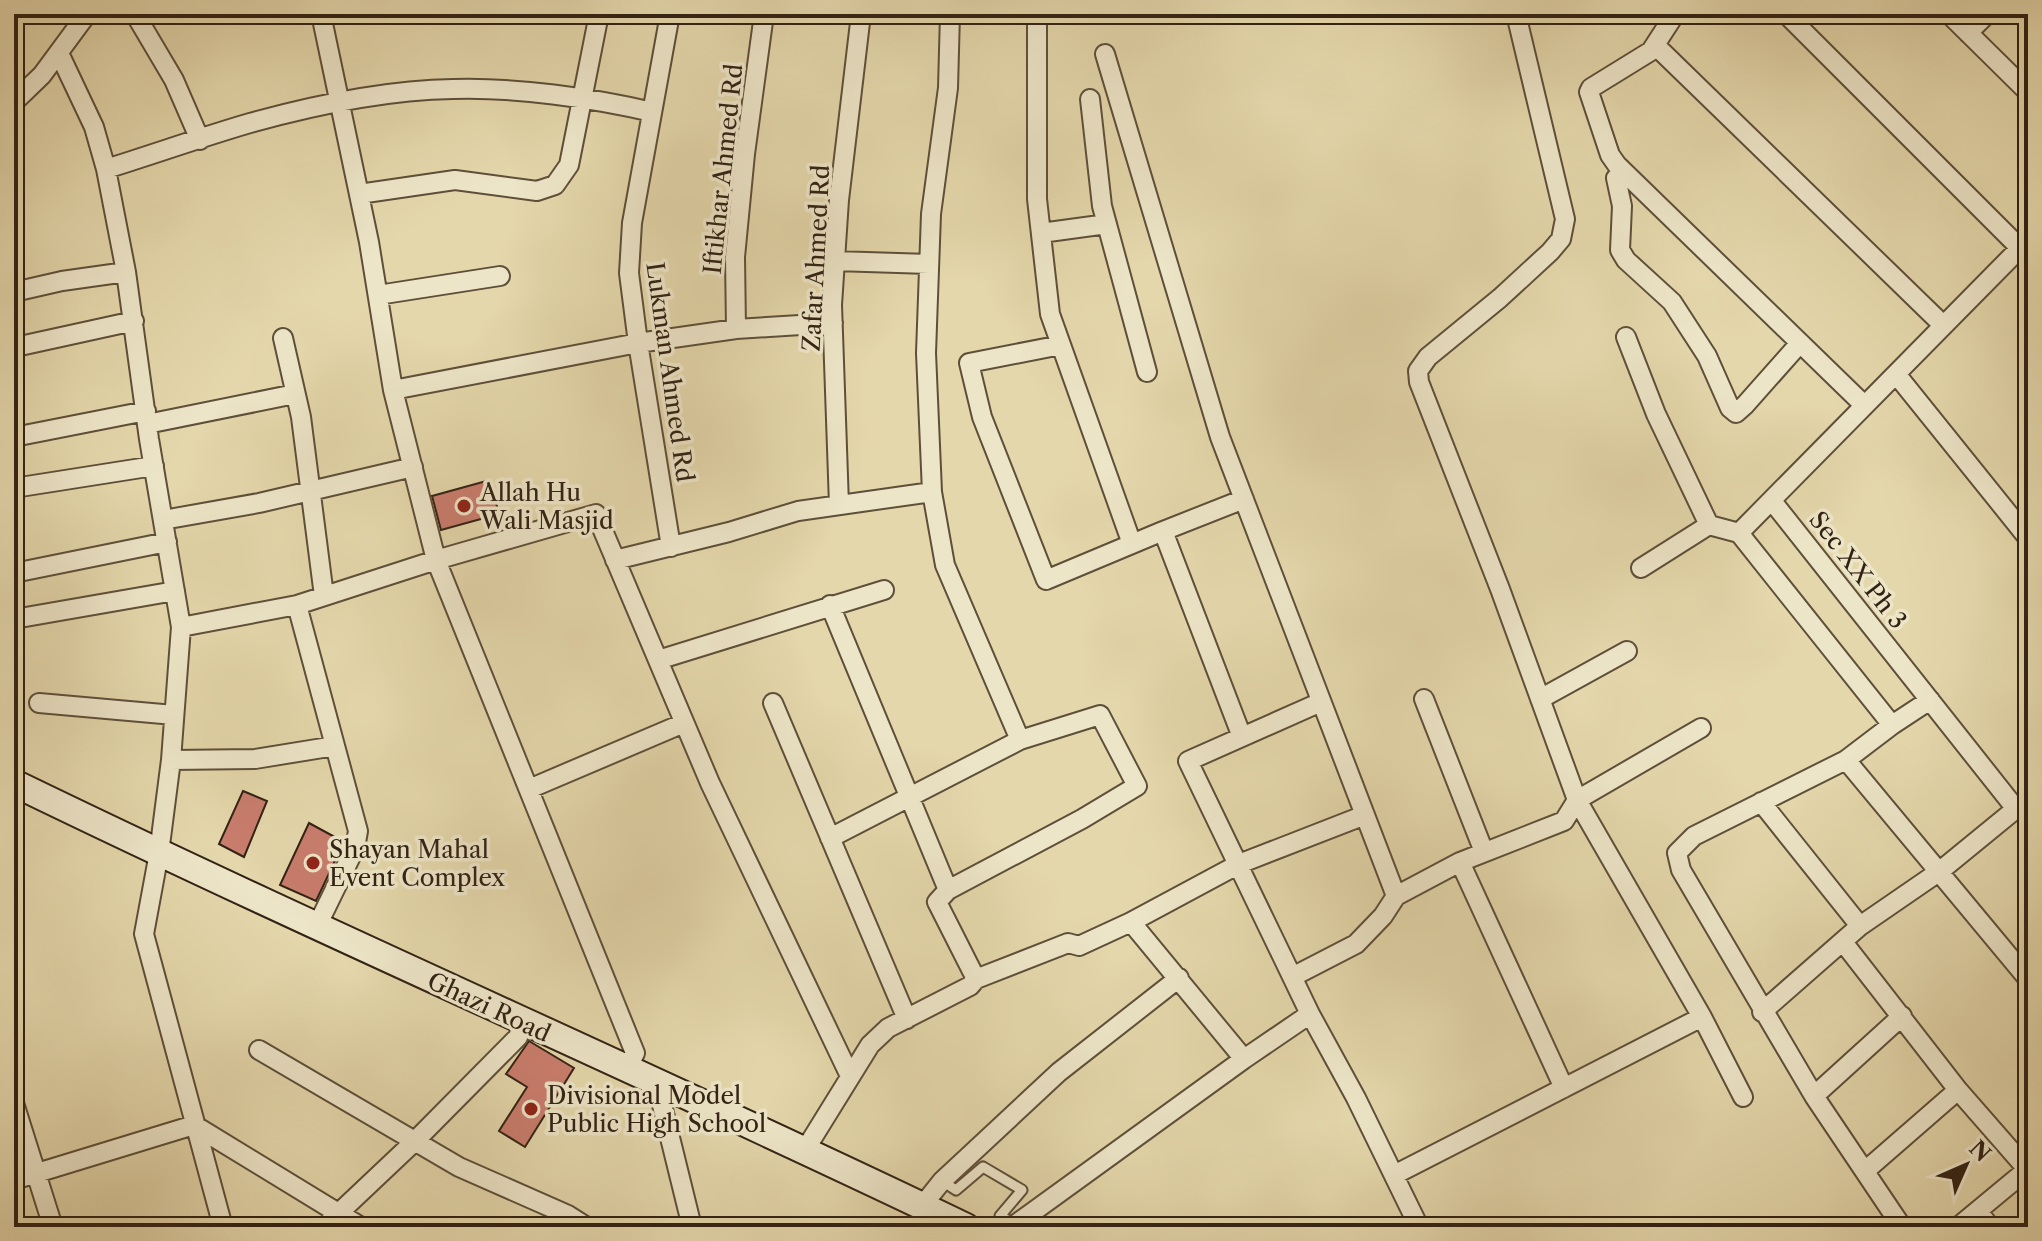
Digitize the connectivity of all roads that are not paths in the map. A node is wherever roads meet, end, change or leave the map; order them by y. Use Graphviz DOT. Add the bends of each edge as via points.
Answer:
graph roads {
  1 [pos="87,14"];
  2 [pos="135,14"];
  3 [pos="321,14"];
  4 [pos="599,14"];
  5 [pos="670,14"];
  6 [pos="764,14"];
  7 [pos="861,14"];
  8 [pos="950,14"];
  9 [pos="1037,14"];
  10 [pos="1516,14"];
  11 [pos="1675,14"];
  12 [pos="1786,14"];
  13 [pos="1949,14"];
  14 [pos="1987,14"];
  15 [pos="1968,33"];
  16 [pos="1655,45"];
  17 [pos="59,53"];
  18 [pos="1105,54"];
  19 [pos="2028,92"];
  20 [pos="582,99"];
  21 [pos="1090,99"];
  22 [pos="14,102"];
  23 [pos="340,102"];
  24 [pos="652,112"];
  25 [pos="200,140"];
  26 [pos="106,169"];
  27 [pos="1623,171"];
  28 [pos="359,194"];
  29 [pos="1107,224"];
  30 [pos="1041,233"];
  31 [pos="2025,246"];
  32 [pos="835,261"];
  33 [pos="929,264"];
  34 [pos="126,272"];
  35 [pos="500,276"];
  36 [pos="14,292"];
  37 [pos="378,295"];
  38 [pos="134,321"];
  39 [pos="833,323"];
  40 [pos="1943,325"];
  41 [pos="736,329"];
  42 [pos="1626,337"];
  43 [pos="283,338"];
  44 [pos="638,343"];
  45 [pos="1800,343"];
  46 [pos="1061,345"];
  47 [pos="20,346"];
  48 [pos="1147,372"];
  49 [pos="1896,374"];
  50 [pos="393,390"];
  51 [pos="295,394"];
  52 [pos="1863,404"];
  53 [pos="146,417"];
  54 [pos="14,437"];
  55 [pos="154,466"];
  56 [pos="413,467"];
  57 [pos="14,488"];
  58 [pos="311,490"];
  59 [pos="932,492"];
  60 [pos="1244,499"];
  61 [pos="1772,501"];
  62 [pos="839,505"];
  63 [pos="163,520"];
  64 [pos="1709,525"];
  65 [pos="1163,531"];
  66 [pos="1739,533"];
  67 [pos="2028,538"];
  68 [pos="167,542"];
  69 [pos="1132,544"];
  70 [pos="671,547"];
  71 [pos="436,560"];
  72 [pos="615,560"];
  73 [pos="1641,568"];
  74 [pos="14,573"];
  75 [pos="884,590"];
  76 [pos="175,591"];
  77 [pos="324,596"];
  78 [pos="297,605"];
  79 [pos="830,605"];
  80 [pos="14,619"];
  81 [pos="181,627"];
  82 [pos="1627,651"];
  83 [pos="658,660"];
  84 [pos="1424,699"];
  85 [pos="1540,699"];
  86 [pos="1930,700"];
  87 [pos="1321,702"];
  88 [pos="39,703"];
  89 [pos="773,703"];
  90 [pos="174,715"];
  91 [pos="684,723"];
  92 [pos="1892,725"];
  93 [pos="1701,728"];
  94 [pos="1242,737"];
  95 [pos="1020,740"];
  96 [pos="335,746"];
  97 [pos="171,760"];
  98 [pos="1846,760"];
  99 [pos="14,783"];
  100 [pos="529,789"];
  101 [pos="909,799"];
  102 [pos="1577,800"];
  103 [pos="1761,802"];
  104 [pos="2022,804"];
  105 [pos="1365,815"];
  106 [pos="830,838"];
  107 [pos="1484,852"];
  108 [pos="159,853"];
  109 [pos="1460,862"];
  110 [pos="1239,864"];
  111 [pos="1940,871"];
  112 [pos="948,890"];
  113 [pos="1396,896"];
  114 [pos="1131,922"];
  115 [pos="317,926"];
  116 [pos="1860,926"];
  117 [pos="1843,942"];
  118 [pos="1294,976"];
  119 [pos="1179,978"];
  120 [pos="976,979"];
  121 [pos="2028,979"];
  122 [pos="1762,1012"];
  123 [pos="1310,1014"];
  124 [pos="1902,1016"];
  125 [pos="1702,1017"];
  126 [pos="907,1019"];
  127 [pos="523,1023"];
  128 [pos="259,1050"];
  129 [pos="1244,1059"];
  130 [pos="627,1070"];
  131 [pos="850,1076"];
  132 [pos="668,1088"];
  133 [pos="1564,1088"];
  134 [pos="1958,1090"];
  135 [pos="1814,1096"];
  136 [pos="1743,1097"];
  137 [pos="14,1103"];
  138 [pos="194,1125"];
  139 [pos="415,1141"];
  140 [pos="805,1150"];
  141 [pos="2028,1169"];
  142 [pos="1865,1171"];
  143 [pos="36,1173"];
  144 [pos="1394,1175"];
  145 [pos="14,1180"];
  146 [pos="942,1181"];
  147 [pos="922,1206"];
  148 [pos="1978,1211"];
  149 [pos="331,1220"];
  150 [pos="1013,1226"];
  151 [pos="53,1227"];
  152 [pos="223,1227"];
  153 [pos="361,1227"];
  154 [pos="587,1227"];
  155 [pos="692,1227"];
  156 [pos="966,1227"];
  157 [pos="1419,1227"];
  158 [pos="1902,1227"];
  159 [pos="1958,1227"];
  160 [pos="1990,1227"];
  1 -- 17 [label="street"];
  2 -- 25 [label="street" via="174,80"];
  3 -- 23 [label="street"];
  4 -- 20 [label="street"];
  5 -- 24 [label="street, Lukman Ahmed Rd"];
  6 -- 41 [label="street, Iftikhar Ahmed Rd" via="735,257"];
  7 -- 32 [label="street, Zafar Ahmed Rd"];
  8 -- 33 [label="street" via="948,88"];
  9 -- 30 [label="street"];
  10 -- 85 [label="street" via="1565,219 1561,239 1418,371 1425,402"];
  11 -- 16 [label="street"];
  12 -- 31 [label="street"];
  13 -- 15 [label="street"];
  14 -- 15 [label="street"];
  15 -- 19 [label="street"];
  16 -- 27 [label="street" via="1589,92 1610,155"];
  16 -- 40 [label="street"];
  17 -- 22 [label="street"];
  17 -- 26 [label="street" via="94,127"];
  18 -- 60 [label="street" via="1220,437"];
  20 -- 23 [label="street" via="455,88"];
  20 -- 24 [label="street"];
  20 -- 28 [label="street" via="569,165 555,185 537,191 455,180"];
  21 -- 29 [label="street"];
  23 -- 25 [label="street"];
  23 -- 28 [label="street"];
  24 -- 44 [label="street, Lukman Ahmed Rd" via="631,235 629,273"];
  25 -- 26 [label="street"];
  26 -- 34 [label="street"];
  27 -- 45 [label="street"];
  27 -- 45 [label="street" via="1616,178 1622,206 1620,250 1672,302 1707,356 1730,408 1736,413 1745,405"];
  28 -- 37 [label="street"];
  29 -- 30 [label="street"];
  29 -- 48 [label="street"];
  30 -- 46 [label="street" via="1050,314"];
  31 -- 40 [label="street"];
  32 -- 33 [label="street"];
  32 -- 39 [label="street, Zafar Ahmed Rd"];
  33 -- 59 [label="street" via="926,353"];
  34 -- 36 [label="street"];
  34 -- 38 [label="street"];
  35 -- 37 [label="street"];
  37 -- 50 [label="street"];
  38 -- 47 [label="street"];
  38 -- 53 [label="street"];
  39 -- 41 [label="street"];
  39 -- 62 [label="street, Zafar Ahmed Rd"];
  40 -- 49 [label="street"];
  41 -- 44 [label="street"];
  42 -- 64 [label="street"];
  43 -- 51 [label="street"];
  44 -- 50 [label="street"];
  44 -- 70 [label="street, Lukman Ahmed Rd"];
  45 -- 52 [label="street"];
  46 -- 69 [label="street"];
  46 -- 69 [label="street" via="969,363 982,417 1046,580"];
  49 -- 52 [label="street"];
  49 -- 67 [label="street"];
  50 -- 56 [label="street"];
  51 -- 53 [label="street"];
  51 -- 58 [label="street"];
  52 -- 61 [label="street"];
  53 -- 54 [label="street"];
  53 -- 55 [label="street"];
  55 -- 57 [label="street"];
  55 -- 63 [label="street"];
  56 -- 58 [label="street"];
  56 -- 71 [label="street"];
  58 -- 63 [label="street"];
  58 -- 77 [label="street"];
  59 -- 62 [label="street"];
  59 -- 95 [label="street" via="945,565"];
  60 -- 65 [label="street"];
  60 -- 87 [label="street"];
  61 -- 66 [label="street"];
  61 -- 86 [label="street, Sec XX Ph 3"];
  62 -- 70 [label="street" via="798,511"];
  63 -- 68 [label="street"];
  64 -- 66 [label="street"];
  64 -- 73 [label="street"];
  65 -- 69 [label="street"];
  65 -- 94 [label="street"];
  66 -- 92 [label="street"];
  68 -- 74 [label="street"];
  68 -- 76 [label="street"];
  70 -- 72 [label="street"];
  71 -- 72 [label="street" via="596,514"];
  71 -- 77 [label="street"];
  71 -- 100 [label="street"];
  72 -- 83 [label="street"];
  75 -- 79 [label="street"];
  76 -- 80 [label="street"];
  76 -- 81 [label="street"];
  77 -- 78 [label="street"];
  78 -- 81 [label="street"];
  78 -- 96 [label="street"];
  79 -- 83 [label="street"];
  79 -- 101 [label="street"];
  81 -- 90 [label="street"];
  82 -- 85 [label="street"];
  83 -- 91 [label="street"];
  84 -- 107 [label="street"];
  85 -- 102 [label="street"];
  86 -- 92 [label="street"];
  86 -- 104 [label="street, Sec XX Ph 3"];
  87 -- 94 [label="street"];
  87 -- 105 [label="street"];
  88 -- 90 [label="street"];
  89 -- 106 [label="street"];
  90 -- 97 [label="street"];
  91 -- 100 [label="street"];
  91 -- 131 [label="street"];
  92 -- 98 [label="street"];
  93 -- 102 [label="street"];
  94 -- 110 [label="street" via="1188,761"];
  95 -- 101 [label="street"];
  95 -- 112 [label="street" via="1100,715 1137,786"];
  96 -- 97 [label="street" via="255,759"];
  96 -- 115 [label="street" via="358,831"];
  97 -- 108 [label="street"];
  98 -- 103 [label="street"];
  98 -- 111 [label="street"];
  99 -- 108 [label="main road, Ghazi Road"];
  100 -- 130 [label="street" via="635,1053"];
  101 -- 106 [label="street"];
  101 -- 112 [label="street"];
  102 -- 107 [label="street" via="1564,821"];
  102 -- 125 [label="street"];
  103 -- 116 [label="street"];
  103 -- 122 [label="street" via="1694,836 1677,853 1681,870"];
  104 -- 111 [label="street"];
  105 -- 110 [label="street"];
  105 -- 113 [label="street"];
  106 -- 126 [label="street"];
  107 -- 109 [label="street"];
  108 -- 115 [label="main road, Ghazi Road"];
  108 -- 138 [label="street" via="144,934"];
  109 -- 113 [label="street"];
  109 -- 133 [label="street"];
  110 -- 114 [label="street"];
  110 -- 118 [label="street"];
  111 -- 116 [label="street"];
  111 -- 121 [label="street"];
  112 -- 120 [label="street" via="937,902"];
  113 -- 118 [label="street" via="1356,944"];
  114 -- 119 [label="street"];
  114 -- 120 [label="street" via="1079,946 1068,943"];
  115 -- 127 [label="main road, Ghazi Road"];
  116 -- 117 [label="street"];
  117 -- 122 [label="street"];
  117 -- 124 [label="street"];
  118 -- 123 [label="street"];
  119 -- 129 [label="street"];
  119 -- 146 [label="street" via="1059,1072"];
  120 -- 126 [label="street"];
  122 -- 135 [label="street"];
  123 -- 129 [label="street"];
  123 -- 144 [label="street"];
  124 -- 134 [label="street"];
  124 -- 135 [label="street"];
  125 -- 133 [label="street"];
  125 -- 136 [label="street"];
  126 -- 131 [label="street" via="870,1045"];
  127 -- 130 [label="main road, Ghazi Road"];
  127 -- 139 [label="street" via="518,1037"];
  128 -- 139 [label="street"];
  129 -- 150 [label="street"];
  130 -- 132 [label="main road, Ghazi Road"];
  131 -- 140 [label="street"];
  132 -- 140 [label="main road, Ghazi Road"];
  132 -- 155 [label="street" via="662,1105"];
  133 -- 144 [label="street"];
  134 -- 141 [label="street"];
  134 -- 142 [label="street"];
  135 -- 142 [label="street"];
  137 -- 143 [label="street"];
  138 -- 143 [label="street"];
  138 -- 149 [label="street"];
  138 -- 152 [label="street"];
  139 -- 149 [label="street"];
  139 -- 154 [label="street"];
  140 -- 147 [label="main road, Ghazi Road"];
  141 -- 148 [label="street"];
  142 -- 158 [label="street"];
  143 -- 145 [label="street"];
  143 -- 151 [label="street"];
  144 -- 157 [label="street"];
  146 -- 147 [label="street"];
  146 -- 150 [label="lane" via="956,1190 983,1167 1022,1190 1000,1216"];
  147 -- 156 [label="main road, Ghazi Road"];
  148 -- 159 [label="street"];
  148 -- 160 [label="street"];
  149 -- 153 [label="street"];
}
